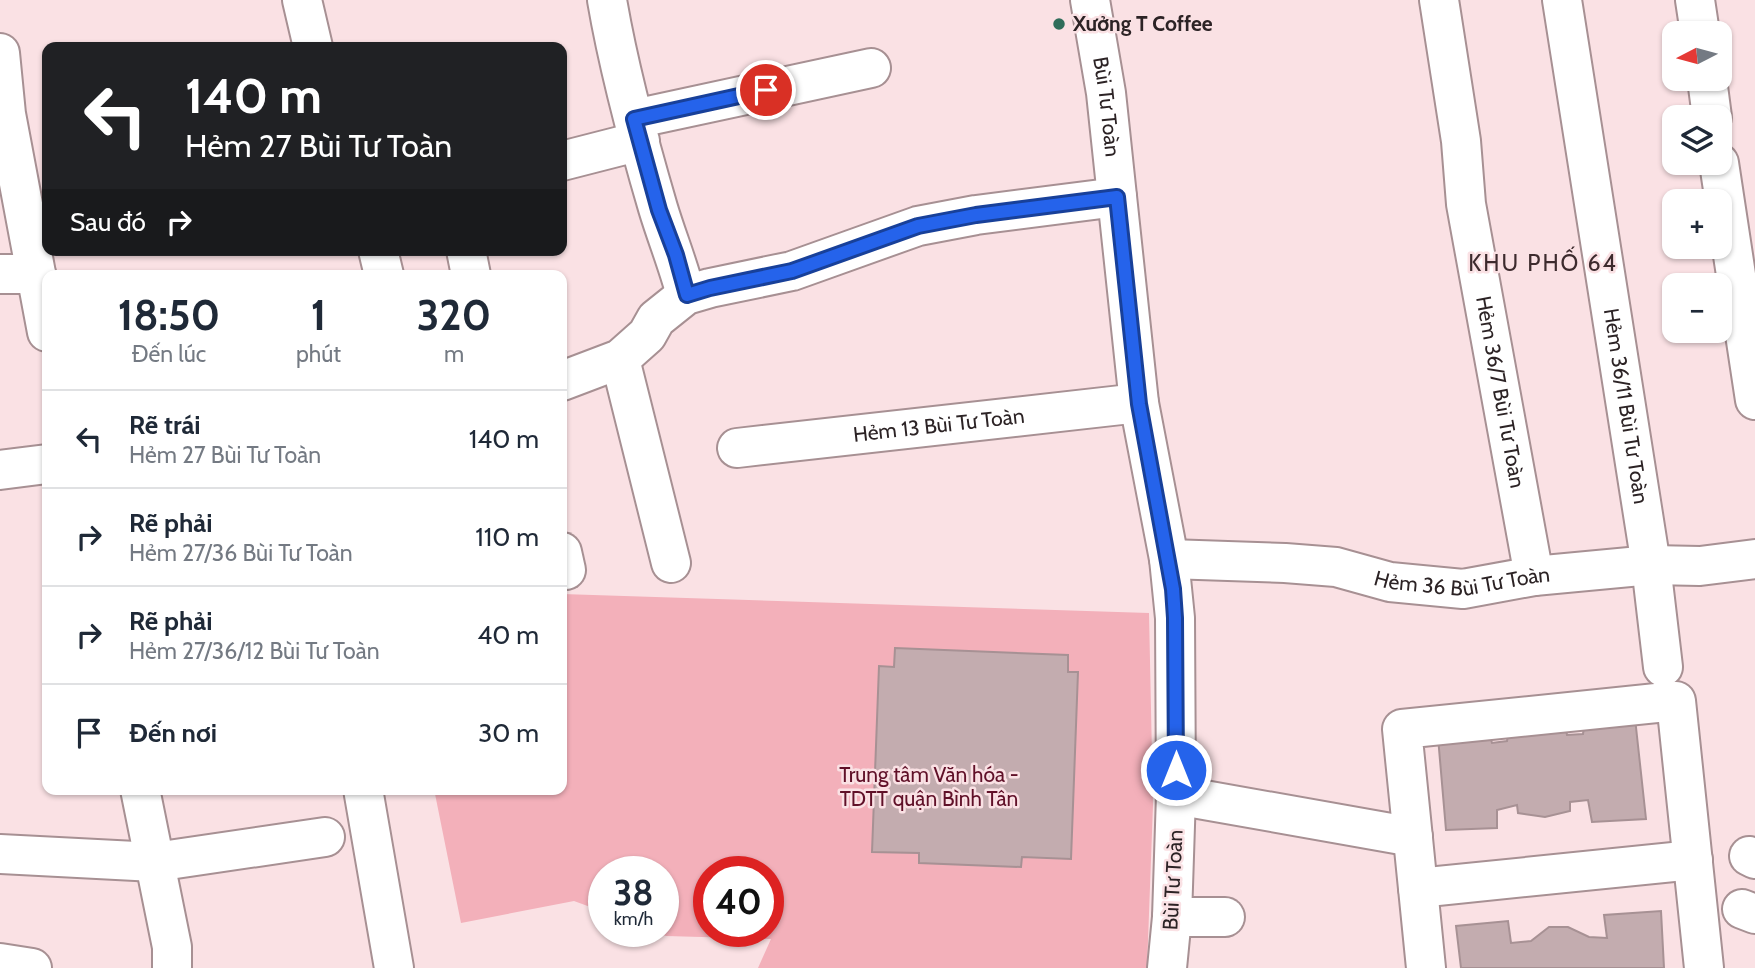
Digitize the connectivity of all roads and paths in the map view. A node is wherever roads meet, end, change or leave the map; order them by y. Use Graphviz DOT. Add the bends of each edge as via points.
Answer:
graph roads {
  1 [pos="302,0"];
  2 [pos="607,0"];
  3 [pos="1090,0"];
  4 [pos="1439,0"];
  5 [pos="1562,0"];
  6 [pos="1695,0"];
  7 [pos="1698,21"];
  8 [pos="312,42"];
  9 [pos="0,54"];
  10 [pos="871,68"];
  11 [pos="3,113"];
  12 [pos="637,130"];
  13 [pos="567,159"];
  14 [pos="1721,175"];
  15 [pos="1117,197"];
  16 [pos="18,274"];
  17 [pos="687,295"];
  18 [pos="42,322"];
  19 [pos="620,359"];
  20 [pos="567,379"];
  21 [pos="1755,400"];
  22 [pos="1139,404"];
  23 [pos="737,449"];
  24 [pos="42,465"];
  25 [pos="0,470"];
  26 [pos="1169,559"];
  27 [pos="1755,559"];
  28 [pos="671,563"];
  29 [pos="1651,565"];
  30 [pos="1534,576"];
  31 [pos="1663,667"];
  32 [pos="141,795"];
  33 [pos="364,795"];
  34 [pos="1176,795"];
  35 [pos="325,837"];
  36 [pos="1413,837"];
  37 [pos="0,854"];
  38 [pos="1693,860"];
  39 [pos="155,862"];
  40 [pos="1418,888"];
  41 [pos="1172,917"];
  42 [pos="1224,917"];
  43 [pos="0,963"];
  44 [pos="32,968"];
  45 [pos="172,968"];
  46 [pos="394,968"];
  47 [pos="1167,968"];
  48 [pos="1426,968"];
  49 [pos="1704,968"];
  1 -- 8 [label="street"];
  2 -- 12 [label="street"];
  3 -- 15 [label="street, Bùi Tư Toàn"];
  4 -- 30 [label="street, Hẻm 36/7 Bùi Tư Toàn" via="1466,204"];
  5 -- 29 [label="street, Hẻm 36/11 Bùi Tư Toàn"];
  6 -- 7 [label="street"];
  9 -- 11 [label="street"];
  10 -- 12 [label="street"];
  11 -- 16 [label="street"];
  12 -- 13 [label="street"];
  12 -- 17 [label="street"];
  14 -- 21 [label="street"];
  15 -- 17 [label="street" via="918,226 792,271"];
  15 -- 22 [label="street, Bùi Tư Toàn"];
  16 -- 18 [label="street"];
  17 -- 19 [label="street" via="656,319 636,348"];
  19 -- 20 [label="street"];
  19 -- 28 [label="street"];
  22 -- 23 [label="street, Hẻm 13 Bùi Tư Toàn"];
  22 -- 26 [label="street, Bùi Tư Toàn"];
  24 -- 25 [label="street"];
  26 -- 30 [label="street, Hẻm 36 Bùi Tư Toàn" via="1336,567 1390,582 1463,589"];
  26 -- 34 [label="street, Bùi Tư Toàn" via="1175,618"];
  27 -- 29 [label="street, Hẻm 36 Bùi Tư Toàn" via="1700,566"];
  29 -- 30 [label="street, Hẻm 36 Bùi Tư Toàn"];
  29 -- 31 [label="street, Hẻm 36/11 Bùi Tư Toàn"];
  32 -- 39 [label="street"];
  33 -- 46 [label="street"];
  34 -- 36 [label="street"];
  34 -- 41 [label="street, Bùi Tư Toàn"];
  35 -- 39 [label="street"];
  36 -- 38 [label="street" via="1402,729 1676,701"];
  36 -- 40 [label="street"];
  37 -- 39 [label="street"];
  38 -- 40 [label="street"];
  38 -- 49 [label="street"];
  39 -- 45 [label="street"];
  40 -- 48 [label="street"];
  41 -- 42 [label="street"];
  41 -- 47 [label="street, Bùi Tư Toàn"];
  43 -- 44 [label="street"];
}
